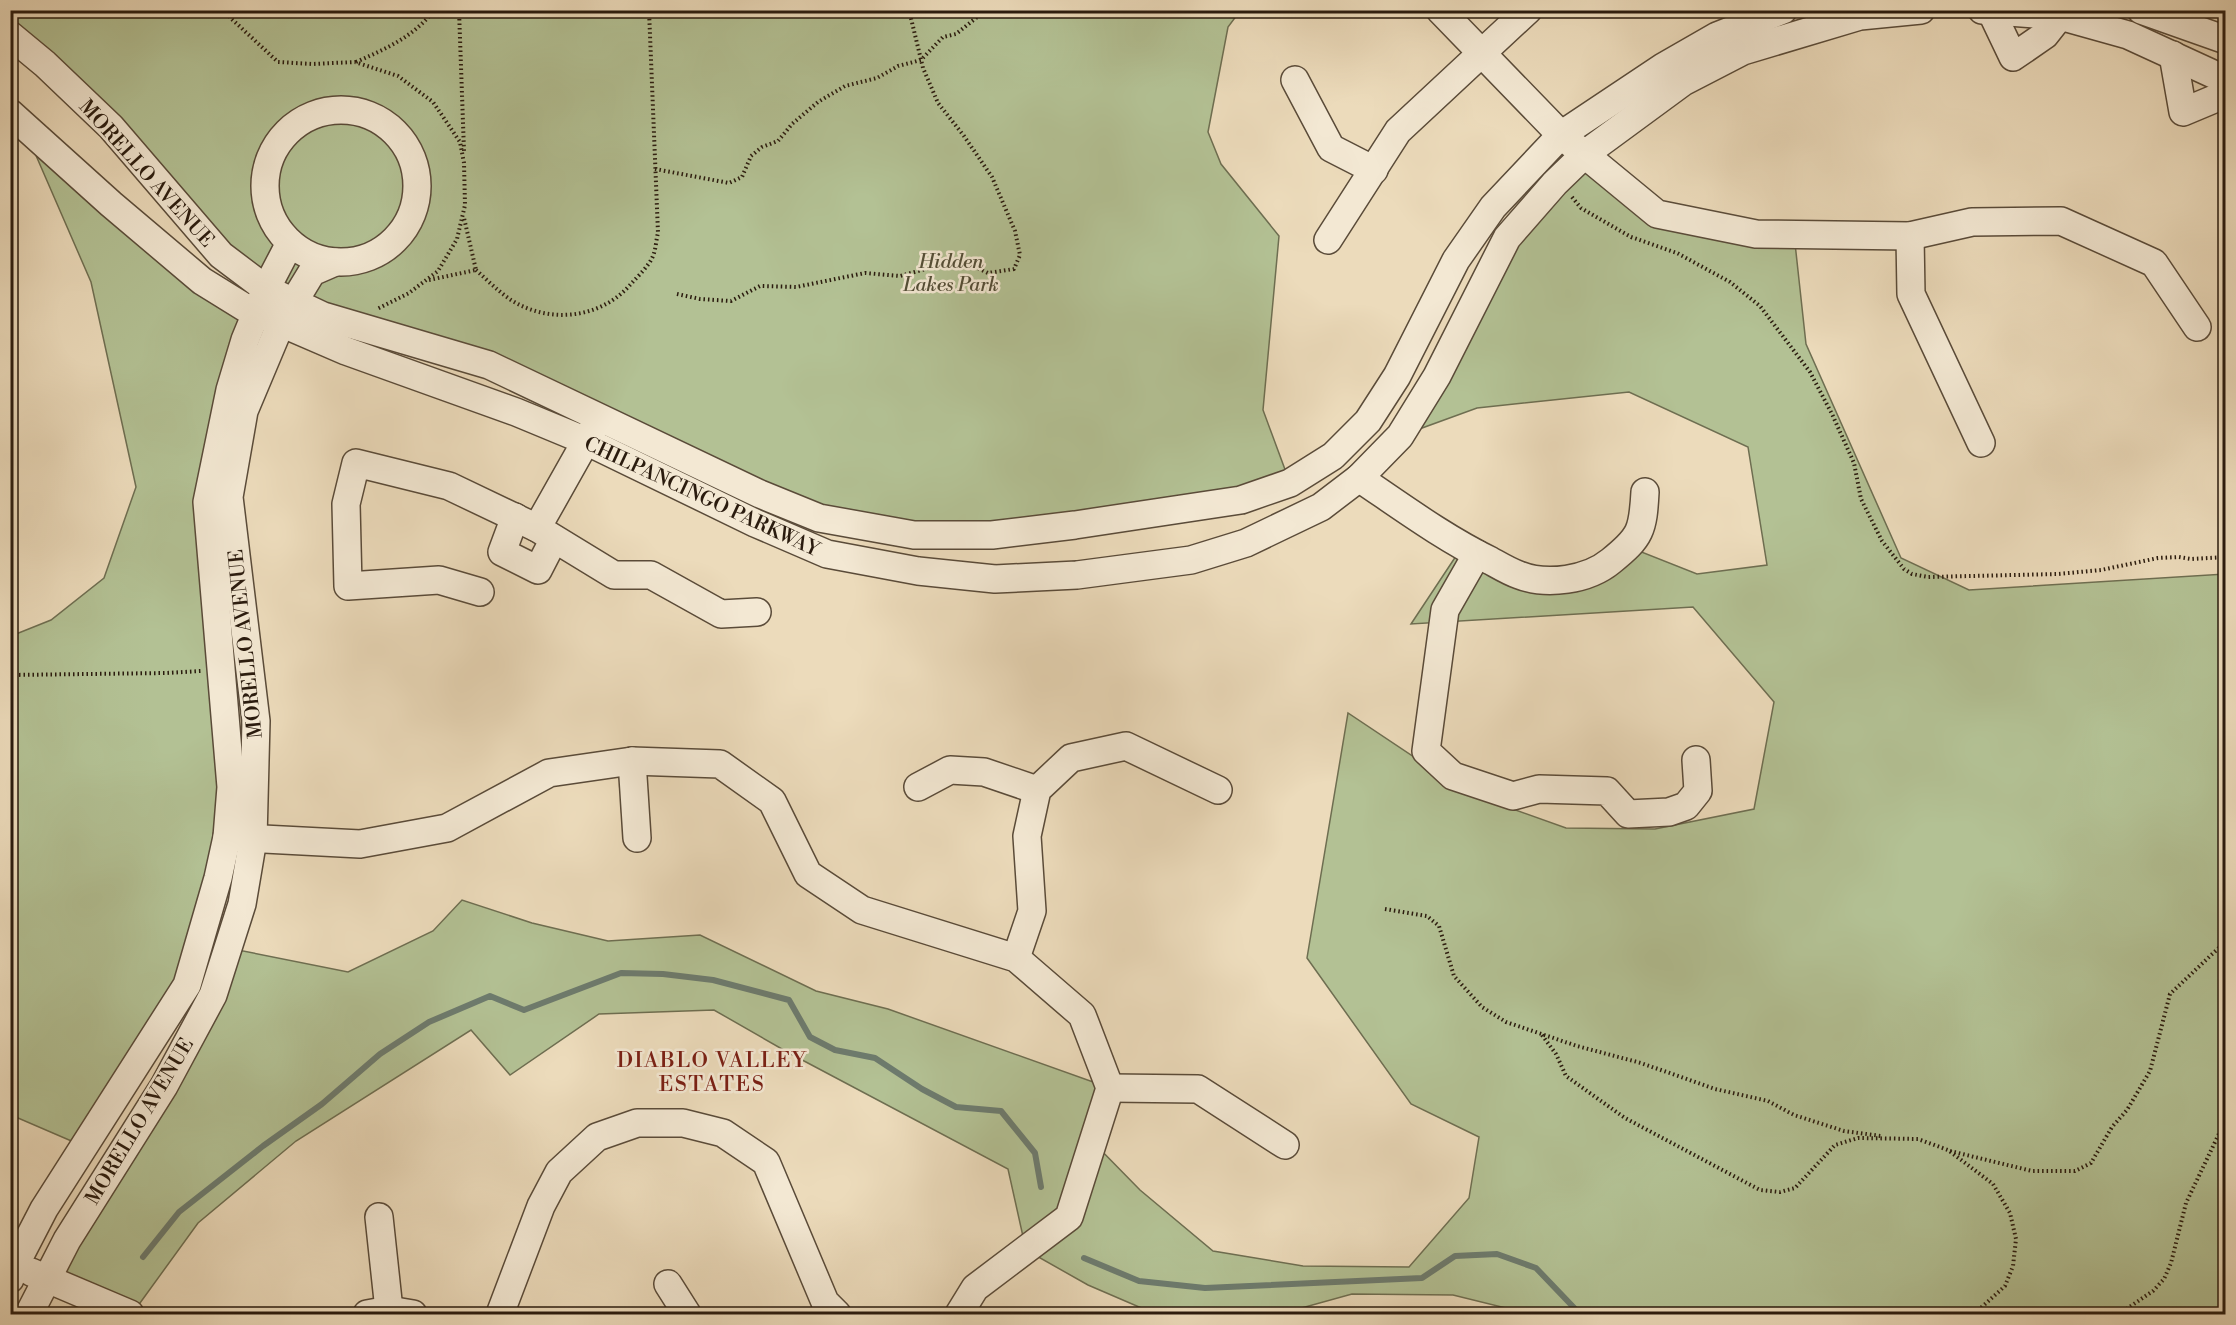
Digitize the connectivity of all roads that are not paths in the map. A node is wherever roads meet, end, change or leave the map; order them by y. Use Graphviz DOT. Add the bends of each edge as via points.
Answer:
graph roads {
  1 [pos="1440,10"];
  2 [pos="1528,10"];
  3 [pos="1783,10"];
  4 [pos="1921,10"];
  5 [pos="1982,10"];
  6 [pos="2141,10"];
  7 [pos="1991,11"];
  8 [pos="2060,16"];
  9 [pos="10,35"];
  10 [pos="2226,40"];
  11 [pos="1480,52"];
  12 [pos="2173,55"];
  13 [pos="10,56"];
  14 [pos="2224,79"];
  15 [pos="1295,80"];
  16 [pos="66,84"];
  17 [pos="10,113"];
  18 [pos="1561,135"];
  19 [pos="1586,154"];
  20 [pos="1374,170"];
  21 [pos="1910,236"];
  22 [pos="1328,240"];
  23 [pos="290,243"];
  24 [pos="335,262"];
  25 [pos="261,301"];
  26 [pos="287,313"];
  27 [pos="2197,327"];
  28 [pos="600,417"];
  29 [pos="586,441"];
  30 [pos="1981,443"];
  31 [pos="1359,478"];
  32 [pos="1645,492"];
  33 [pos="535,528"];
  34 [pos="1477,554"];
  35 [pos="480,592"];
  36 [pos="757,612"];
  37 [pos="1696,760"];
  38 [pos="632,761"];
  39 [pos="918,787"];
  40 [pos="1037,790"];
  41 [pos="1218,790"];
  42 [pos="227,837"];
  43 [pos="637,838"];
  44 [pos="253,839"];
  45 [pos="1016,958"];
  46 [pos="1110,1088"];
  47 [pos="1285,1145"];
  48 [pos="379,1217"];
  49 [pos="12,1269"];
  50 [pos="46,1278"];
  51 [pos="668,1284"];
  52 [pos="390,1313"];
  53 [pos="29,1314"];
  54 [pos="130,1314"];
  55 [pos="500,1314"];
  56 [pos="687,1314"];
  57 [pos="837,1314"];
  58 [pos="959,1314"];
  1 -- 11 [label="street"];
  2 -- 11 [label="street"];
  3 -- 18 [label="street, CHILPANCINGO PARKWAY" via="1717,36"];
  4 -- 19 [label="street, CHILPANCINGO PARKWAY" via="1860,16 1743,51 1683,82"];
  5 -- 7 [label="street"];
  6 -- 10 [label="street"];
  7 -- 8 [label="street"];
  7 -- 8 [label="street" via="2013,57 2044,35"];
  8 -- 12 [label="street" via="2128,35"];
  9 -- 16 [label="street, MORELLO AVENUE"];
  11 -- 18 [label="street"];
  11 -- 20 [label="street" via="1398,130"];
  12 -- 14 [label="street"];
  12 -- 14 [label="street" via="2183,112"];
  13 -- 16 [label="street, MORELLO AVENUE"];
  15 -- 20 [label="street" via="1331,148"];
  16 -- 25 [label="street, MORELLO AVENUE" via="111,127"];
  17 -- 25 [label="street, MORELLO AVENUE" via="202,280 244,307"];
  18 -- 19 [label="street"];
  18 -- 28 [label="street, CHILPANCINGO PARKWAY" via="1493,207 1456,260 1397,376 1368,421 1333,456 1290,483 1241,500 992,535 914,535 819,518"];
  19 -- 21 [label="street" via="1658,214 1756,234"];
  19 -- 31 [label="street, CHILPANCINGO PARKWAY" via="1507,238 1437,376 1400,436"];
  20 -- 22 [label="street"];
  21 -- 27 [label="street" via="1972,222 2061,221 2154,263"];
  21 -- 30 [label="street" via="1911,294"];
  23 -- 24 [label="street" via="309,256"];
  23 -- 24 [label="street" via="276,227 265,190 266,169 276,147 296,125 328,111 351,111 377,119 396,133 410,152 418,179 413,213 405,229 373,256"];
  23 -- 25 [label="street"];
  24 -- 26 [label="street, MORELLO AVENUE" via="312,272"];
  25 -- 26 [label="street, CHILPANCINGO PARKWAY"];
  25 -- 42 [label="street, MORELLO AVENUE" via="230,390 207,502 231,787"];
  26 -- 28 [label="street, CHILPANCINGO PARKWAY" via="323,316 489,365"];
  26 -- 29 [label="street, CHILPANCINGO PARKWAY" via="346,351"];
  26 -- 44 [label="street, MORELLO AVENUE" via="244,411 229,497 256,721"];
  28 -- 29 [label="street"];
  29 -- 31 [label="street, CHILPANCINGO PARKWAY" via="827,554 918,571 995,579 1077,575 1191,560 1246,543 1321,507"];
  29 -- 33 [label="street"];
  31 -- 34 [label="street"];
  32 -- 34 [label="street" via="1639,534 1629,547 1592,573 1542,580 1520,576"];
  33 -- 35 [label="street" via="449,486 357,463 346,504 348,586 439,580"];
  33 -- 36 [label="street" via="614,575 651,575 721,614"];
  34 -- 37 [label="street" via="1445,610 1426,751 1453,776 1513,796 1539,789 1607,791 1628,814 1669,812 1686,806 1698,791"];
  38 -- 43 [label="street"];
  38 -- 44 [label="street" via="549,773 447,828 360,844"];
  38 -- 45 [label="street" via="720,764 772,801 808,873 862,910"];
  39 -- 40 [label="street" via="950,770 984,772"];
  40 -- 41 [label="street" via="1071,758 1126,746"];
  40 -- 45 [label="street" via="1027,836 1032,911"];
  42 -- 44 [label="street"];
  42 -- 49 [label="street, MORELLO AVENUE" via="187,985 44,1209"];
  44 -- 50 [label="street, MORELLO AVENUE" via="242,904 213,995 164,1086"];
  45 -- 46 [label="street" via="1082,1015"];
  46 -- 47 [label="street" via="1198,1089"];
  46 -- 58 [label="street" via="1069,1217 975,1288"];
  48 -- 52 [label="street"];
  49 -- 50 [label="street"];
  50 -- 53 [label="street, MORELLO AVENUE"];
  50 -- 54 [label="street"];
  51 -- 56 [label="street"];
  55 -- 57 [label="street" via="541,1206 560,1172 597,1137 637,1123 683,1123 723,1133 766,1162 825,1302"];
}
